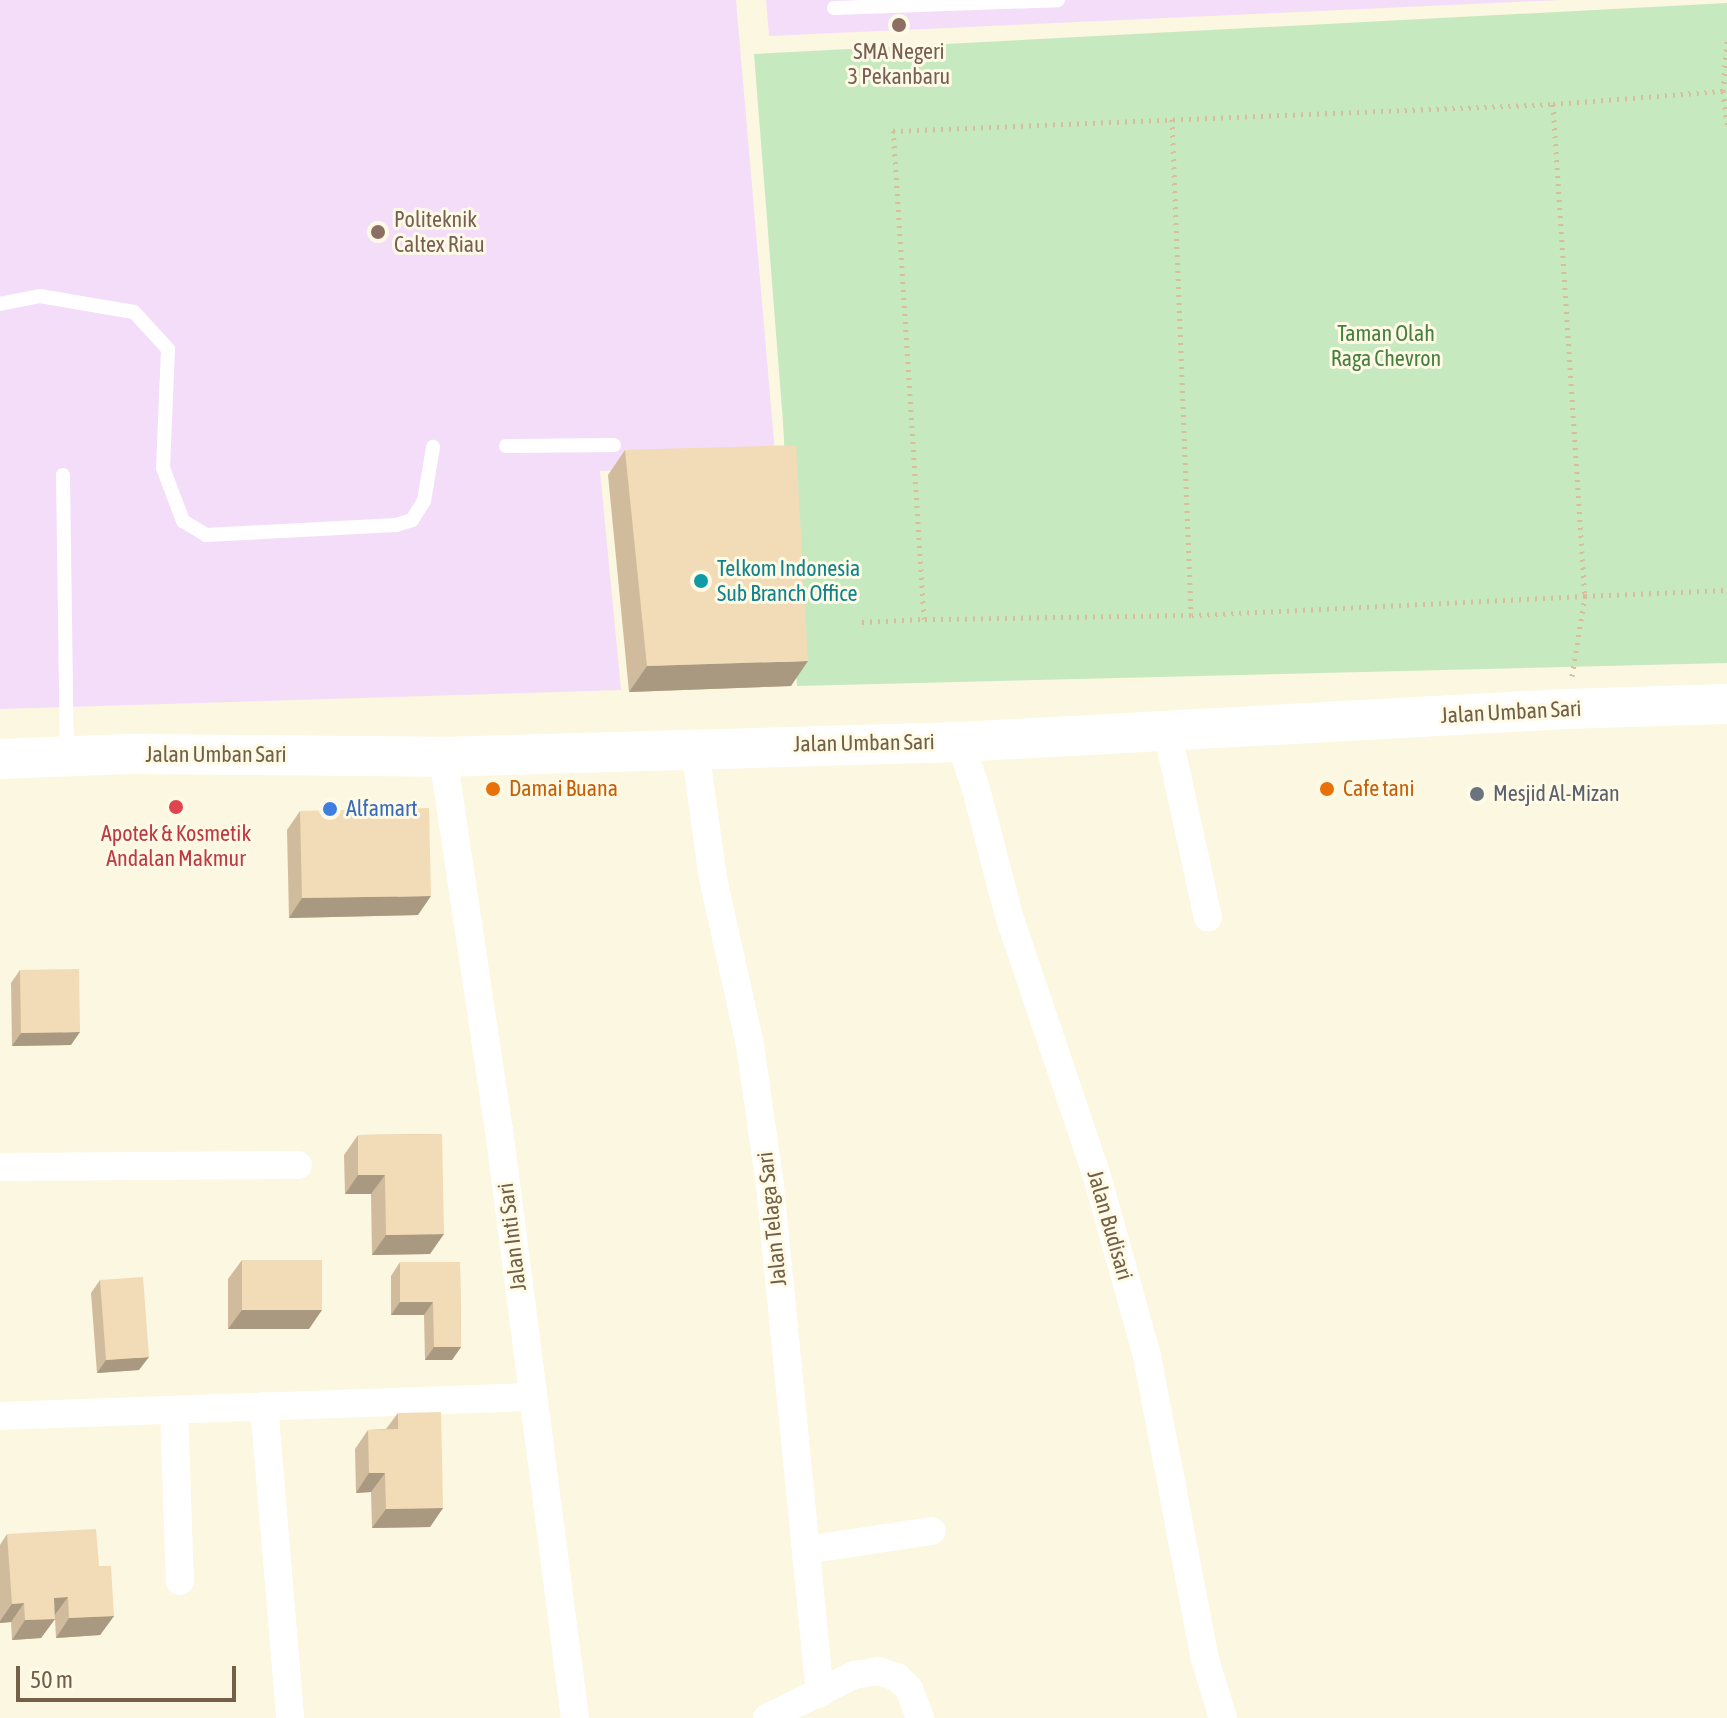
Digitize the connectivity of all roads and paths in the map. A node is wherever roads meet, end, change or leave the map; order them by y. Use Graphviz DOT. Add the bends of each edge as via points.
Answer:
graph roads {
  1 [pos="1058,0"];
  2 [pos="834,8"];
  3 [pos="1727,41"];
  4 [pos="1723,91"];
  5 [pos="1553,104"];
  6 [pos="1172,119"];
  7 [pos="1727,125"];
  8 [pos="0,304"];
  9 [pos="614,445"];
  10 [pos="506,446"];
  11 [pos="433,447"];
  12 [pos="63,475"];
  13 [pos="1727,590"];
  14 [pos="1585,596"];
  15 [pos="1191,615"];
  16 [pos="924,619"];
  17 [pos="862,622"];
  18 [pos="1727,704"];
  19 [pos="1566,709"];
  20 [pos="1167,730"];
  21 [pos="960,742"];
  22 [pos="695,749"];
  23 [pos="443,757"];
  24 [pos="67,758"];
  25 [pos="0,759"];
  26 [pos="1208,918"];
  27 [pos="298,1165"];
  28 [pos="0,1167"];
  29 [pos="531,1397"];
  30 [pos="264,1406"];
  31 [pos="174,1412"];
  32 [pos="0,1416"];
  33 [pos="932,1531"];
  34 [pos="806,1550"];
  35 [pos="180,1581"];
  36 [pos="820,1694"];
  37 [pos="290,1718"];
  38 [pos="575,1718"];
  39 [pos="767,1718"];
  40 [pos="920,1718"];
  41 [pos="1223,1718"];
  1 -- 2 [label="lane"];
  3 -- 4 [label="path"];
  4 -- 5 [label="path"];
  4 -- 7 [label="path"];
  5 -- 6 [label="path"];
  5 -- 14 [label="path"];
  6 -- 15 [label="path"];
  6 -- 16 [label="path" via="893,131"];
  8 -- 11 [label="lane" via="40,296 134,312 168,349 163,468 183,521 206,535 412,520 424,501"];
  9 -- 10 [label="lane"];
  12 -- 24 [label="lane"];
  13 -- 14 [label="path"];
  14 -- 15 [label="path"];
  14 -- 19 [label="path"];
  15 -- 16 [label="path"];
  16 -- 17 [label="path"];
  18 -- 19 [label="main road, Jalan Umban Sari"];
  19 -- 20 [label="main road, Jalan Umban Sari"];
  20 -- 21 [label="main road, Jalan Umban Sari"];
  20 -- 26 [label="street"];
  21 -- 22 [label="main road, Jalan Umban Sari"];
  21 -- 41 [label="street, Jalan Budisari" via="1014,930 1096,1173 1147,1356 1204,1656"];
  22 -- 23 [label="main road, Jalan Umban Sari"];
  22 -- 34 [label="street, Jalan Telaga Sari" via="713,879 750,1045 770,1186"];
  23 -- 24 [label="main road, Jalan Umban Sari"];
  23 -- 29 [label="street, Jalan Inti Sari" via="499,1130"];
  24 -- 25 [label="main road, Jalan Umban Sari"];
  27 -- 28 [label="street"];
  29 -- 30 [label="street"];
  29 -- 38 [label="street, Jalan Inti Sari"];
  30 -- 31 [label="street"];
  30 -- 37 [label="street"];
  31 -- 32 [label="street"];
  31 -- 35 [label="street"];
  33 -- 34 [label="street"];
  34 -- 36 [label="street, Jalan Telaga Sari"];
  36 -- 39 [label="street"];
  36 -- 40 [label="street" via="854,1675 878,1671 897,1677 909,1689"];
}
